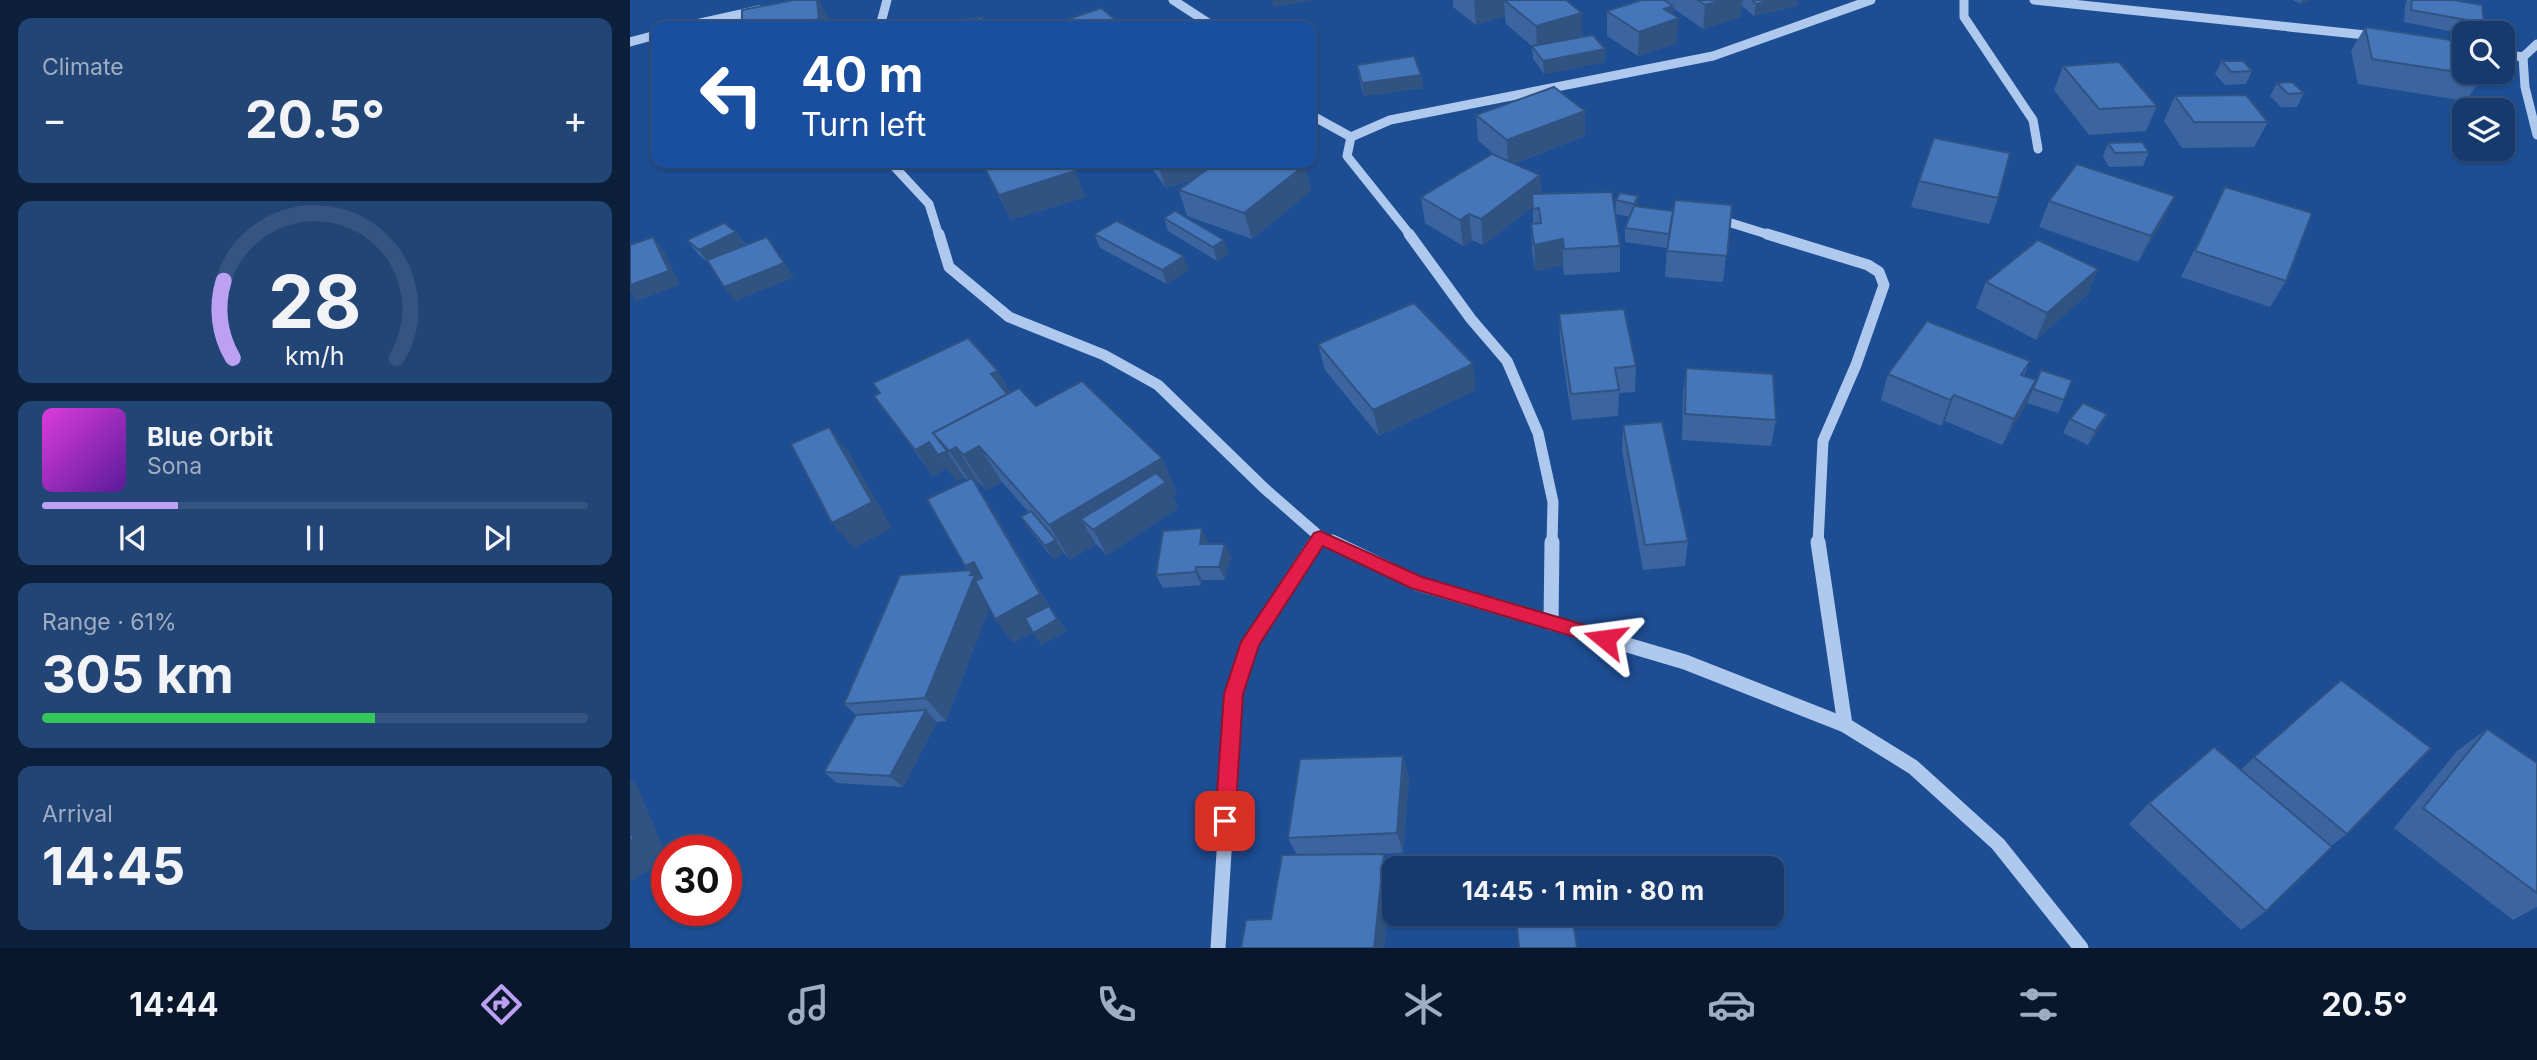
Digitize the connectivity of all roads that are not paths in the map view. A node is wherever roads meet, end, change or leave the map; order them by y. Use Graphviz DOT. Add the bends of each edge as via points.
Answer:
graph roads {
  1 [pos="887,0"];
  2 [pos="1173,0"];
  3 [pos="1871,0"];
  4 [pos="1964,0"];
  5 [pos="2034,0"];
  6 [pos="767,8"];
  7 [pos="710,21"];
  8 [pos="881,21"];
  9 [pos="1205,21"];
  10 [pos="651,36"];
  11 [pos="2384,37"];
  12 [pos="630,42"];
  13 [pos="2537,44"];
  14 [pos="2515,56"];
  15 [pos="2524,57"];
  16 [pos="1316,118"];
  17 [pos="2537,135"];
  18 [pos="1351,137"];
  19 [pos="2038,149"];
  20 [pos="896,168"];
  21 [pos="1698,212"];
  22 [pos="1320,537"];
  23 [pos="1551,623"];
  24 [pos="1845,725"];
  25 [pos="1218,948"];
  26 [pos="2081,948"];
  1 -- 8 [label="street"];
  2 -- 9 [label="street"];
  3 -- 18 [label="street" via="1713,57 1390,120"];
  4 -- 19 [label="street" via="1964,16 2033,120"];
  5 -- 11 [label="street"];
  6 -- 7 [label="street"];
  10 -- 12 [label="street"];
  13 -- 15 [label="street"];
  14 -- 15 [label="street"];
  15 -- 17 [label="street" via="2525,87"];
  16 -- 18 [label="street"];
  18 -- 23 [label="street" via="1347,156 1507,361 1538,433 1553,502"];
  20 -- 22 [label="street" via="929,204 949,267 1009,317 1104,355 1158,385"];
  21 -- 24 [label="street" via="1868,265 1879,272 1884,285 1823,441 1818,542"];
  22 -- 23 [label="street" via="1417,583"];
  22 -- 25 [label="street" via="1250,642 1234,694"];
  23 -- 24 [label="street" via="1685,662"];
  24 -- 26 [label="street" via="1913,766 1998,844"];
}
